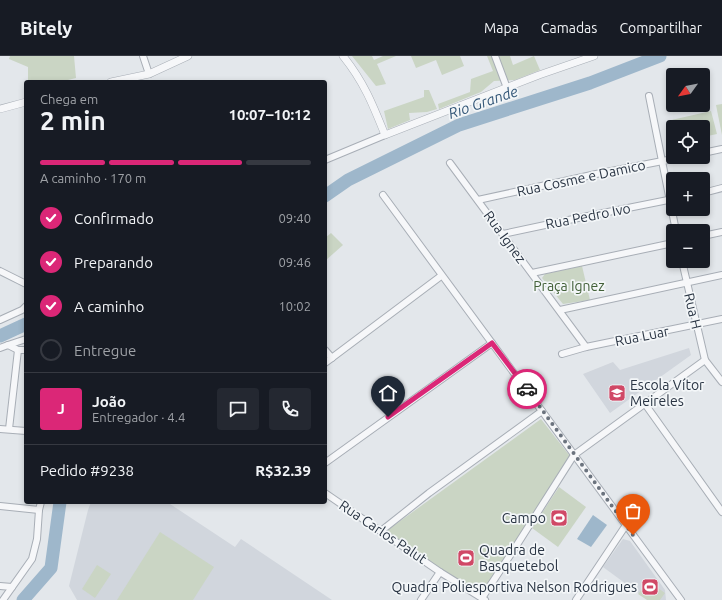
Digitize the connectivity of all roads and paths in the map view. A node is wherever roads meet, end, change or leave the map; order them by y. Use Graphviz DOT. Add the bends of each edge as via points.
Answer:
graph roads {
  1 [pos="143,56"];
  2 [pos="188,56"];
  3 [pos="343,56"];
  4 [pos="495,56"];
  5 [pos="594,56"];
  6 [pos="149,74"];
  7 [pos="120,80"];
  8 [pos="507,88"];
  9 [pos="649,96"];
  10 [pos="24,102"];
  11 [pos="0,108"];
  12 [pos="385,135"];
  13 [pos="722,149"];
  14 [pos="710,152"];
  15 [pos="327,159"];
  16 [pos="666,160"];
  17 [pos="663,161"];
  18 [pos="450,163"];
  19 [pos="666,176"];
  20 [pos="722,188"];
  21 [pos="710,191"];
  22 [pos="383,195"];
  23 [pos="478,200"];
  24 [pos="666,201"];
  25 [pos="722,232"];
  26 [pos="503,234"];
  27 [pos="710,235"];
  28 [pos="666,244"];
  29 [pos="684,268"];
  30 [pos="0,271"];
  31 [pos="532,273"];
  32 [pos="722,275"];
  33 [pos="441,276"];
  34 [pos="24,283"];
  35 [pos="687,283"];
  36 [pos="24,308"];
  37 [pos="560,310"];
  38 [pos="722,319"];
  39 [pos="0,320"];
  40 [pos="697,325"];
  41 [pos="24,340"];
  42 [pos="492,343"];
  43 [pos="8,345"];
  44 [pos="586,347"];
  45 [pos="0,348"];
  46 [pos="18,350"];
  47 [pos="24,350"];
  48 [pos="327,352"];
  49 [pos="562,354"];
  50 [pos="332,358"];
  51 [pos="705,360"];
  52 [pos="327,362"];
  53 [pos="722,382"];
  54 [pos="645,404"];
  55 [pos="542,410"];
  56 [pos="0,429"];
  57 [pos="9,429"];
  58 [pos="24,432"];
  59 [pos="574,455"];
  60 [pos="327,461"];
  61 [pos="327,494"];
  62 [pos="40,504"];
  63 [pos="0,506"];
  64 [pos="39,510"];
  65 [pos="722,512"];
  66 [pos="626,525"];
  67 [pos="381,530"];
  68 [pos="440,572"];
  69 [pos="0,586"];
  70 [pos="12,587"];
  71 [pos="676,594"];
  72 [pos="483,599"];
  73 [pos="4,600"];
  74 [pos="421,600"];
  75 [pos="576,600"];
  76 [pos="672,600"];
  77 [pos="681,600"];
  1 -- 6 [label="street"];
  2 -- 6 [label="street"];
  3 -- 12 [label="street" via="361,80"];
  4 -- 8 [label="street"];
  5 -- 8 [label="street"];
  6 -- 7 [label="street"];
  8 -- 12 [label="street"];
  9 -- 17 [label="street"];
  10 -- 11 [label="street"];
  12 -- 15 [label="street"];
  13 -- 14 [label="street"];
  16 -- 17 [label="street, Rua Cosme e Damico"];
  17 -- 19 [label="street"];
  17 -- 23 [label="street, Rua Cosme e Damico"];
  18 -- 23 [label="street, Rua Ignez"];
  20 -- 21 [label="street"];
  22 -- 33 [label="street"];
  23 -- 26 [label="street, Rua Ignez"];
  24 -- 26 [label="street, Rua Pedro Ivo"];
  25 -- 27 [label="street"];
  26 -- 31 [label="street, Rua Ignez"];
  28 -- 31 [label="street"];
  29 -- 35 [label="street, Rua H"];
  30 -- 34 [label="street"];
  31 -- 37 [label="street, Rua Ignez"];
  32 -- 35 [label="street"];
  33 -- 42 [label="street"];
  33 -- 50 [label="street"];
  35 -- 37 [label="street"];
  35 -- 40 [label="street, Rua H"];
  36 -- 39 [label="street"];
  37 -- 44 [label="street, Rua Ignez"];
  38 -- 40 [label="street, Rua Luar"];
  40 -- 44 [label="street, Rua Luar"];
  40 -- 51 [label="street, Rua H"];
  41 -- 43 [label="street"];
  42 -- 55 [label="street"];
  42 -- 60 [label="street"];
  43 -- 45 [label="street"];
  43 -- 46 [label="street"];
  44 -- 49 [label="street, Rua Luar"];
  46 -- 47 [label="street"];
  46 -- 57 [label="street"];
  48 -- 50 [label="street"];
  50 -- 52 [label="street"];
  51 -- 53 [label="street"];
  51 -- 54 [label="street"];
  54 -- 59 [label="street"];
  54 -- 65 [label="street"];
  55 -- 59 [label="street"];
  55 -- 67 [label="street"];
  56 -- 57 [label="street"];
  57 -- 58 [label="street"];
  59 -- 66 [label="street"];
  59 -- 72 [label="street"];
  61 -- 67 [label="street, Rua Carlos Palut"];
  62 -- 64 [label="street"];
  63 -- 64 [label="street"];
  64 -- 70 [label="street" via="37,539 32,559"];
  66 -- 71 [label="street"];
  66 -- 75 [label="street"];
  67 -- 68 [label="street, Rua Carlos Palut"];
  68 -- 72 [label="street, Rua Carlos Palut"];
  68 -- 74 [label="street, Rua Carlos Palut"];
  69 -- 70 [label="street"];
  70 -- 73 [label="street"];
  71 -- 76 [label="street"];
  71 -- 77 [label="street"];
}
